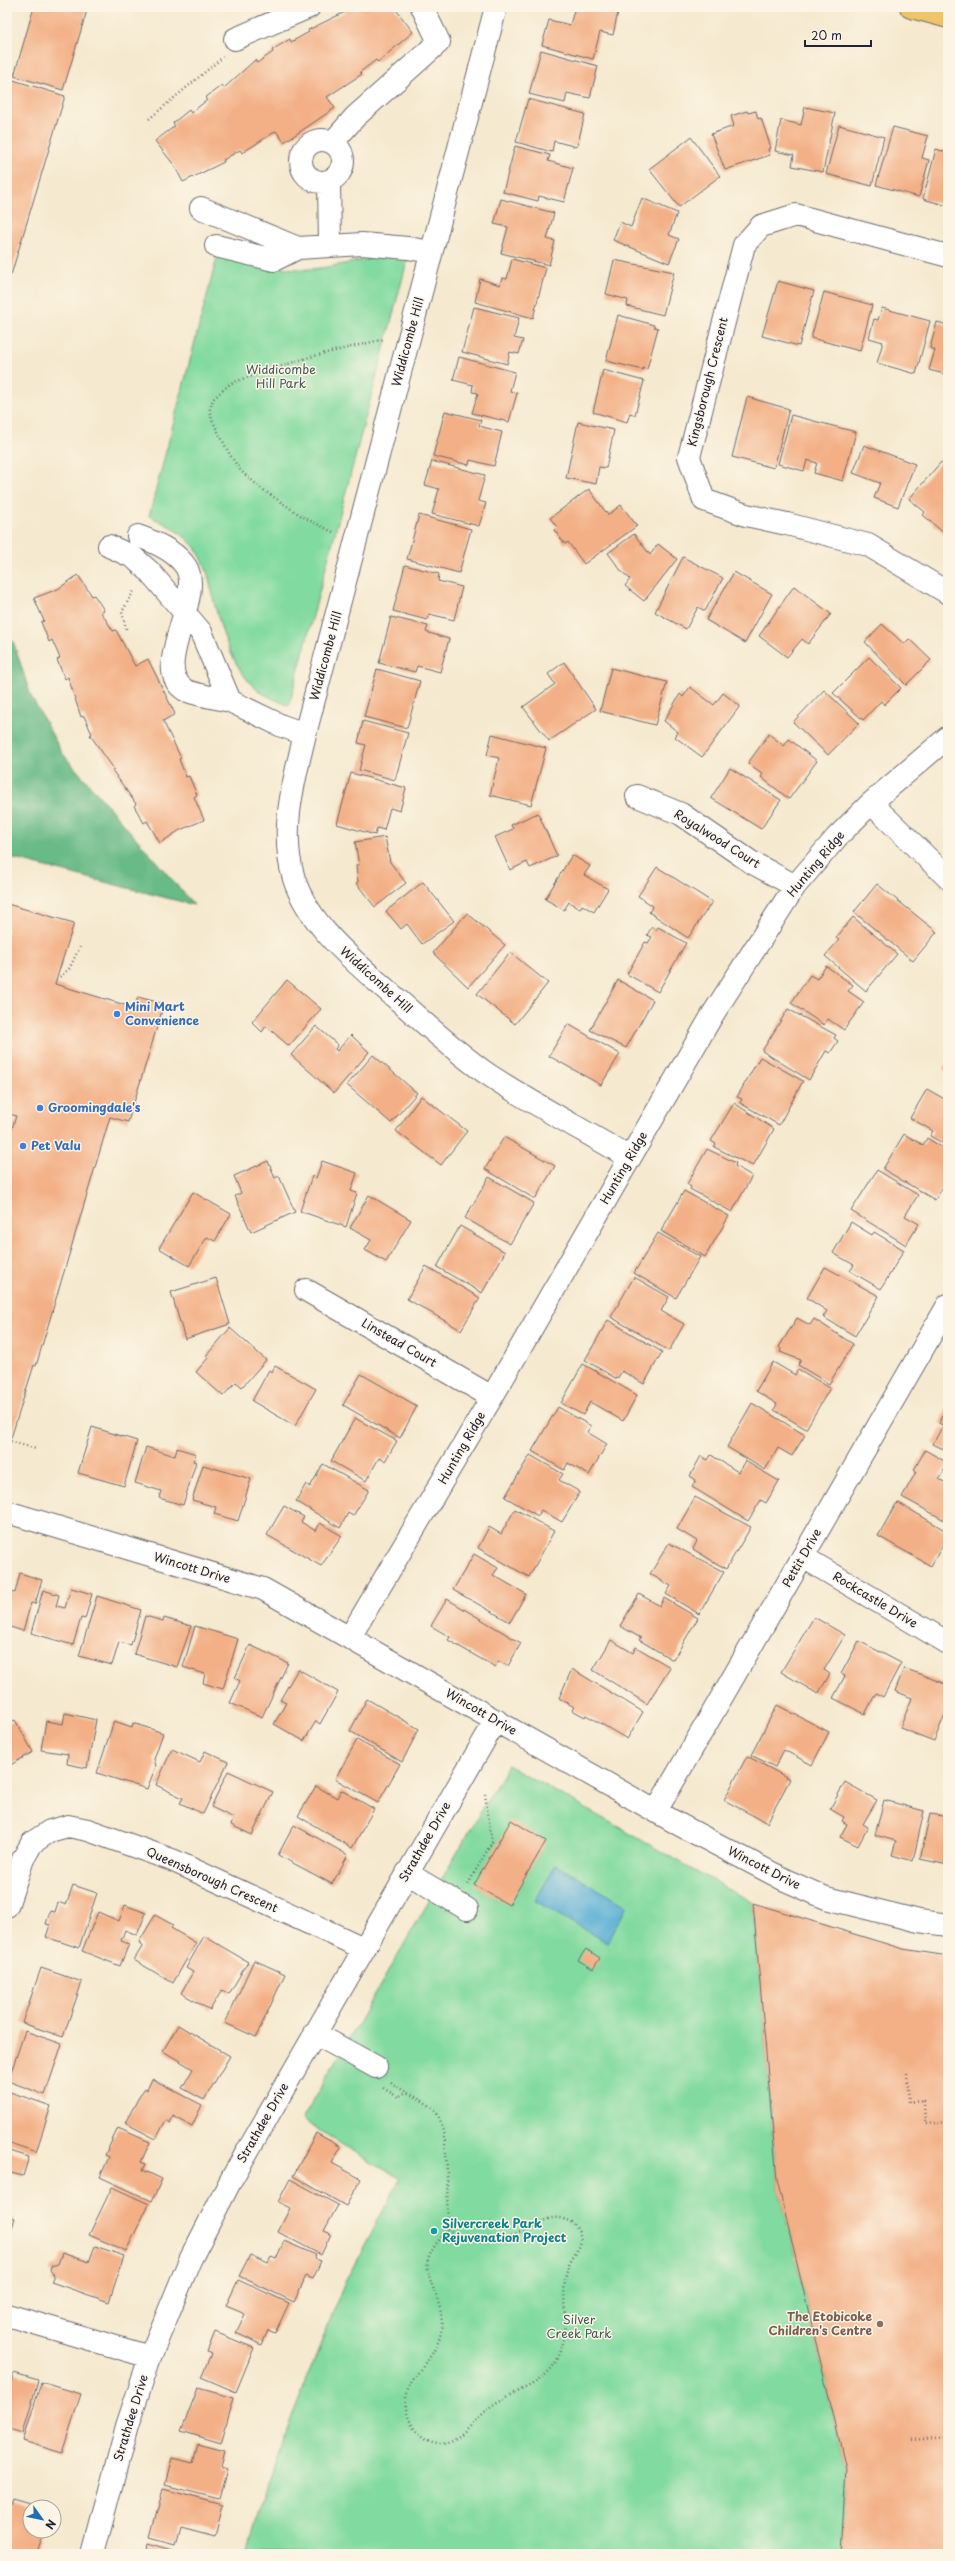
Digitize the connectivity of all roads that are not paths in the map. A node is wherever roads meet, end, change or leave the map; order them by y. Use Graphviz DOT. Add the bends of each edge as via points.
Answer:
graph roads {
  1 [pos="309,7"];
  2 [pos="422,7"];
  3 [pos="496,7"];
  4 [pos="912,7"];
  5 [pos="948,17"];
  6 [pos="235,39"];
  7 [pos="333,142"];
  8 [pos="329,182"];
  9 [pos="201,208"];
  10 [pos="330,245"];
  11 [pos="216,246"];
  12 [pos="298,248"];
  13 [pos="431,252"];
  14 [pos="948,256"];
  15 [pos="138,536"];
  16 [pos="109,546"];
  17 [pos="948,593"];
  18 [pos="185,612"];
  19 [pos="230,701"];
  20 [pos="305,734"];
  21 [pos="948,737"];
  22 [pos="637,796"];
  23 [pos="871,803"];
  24 [pos="948,878"];
  25 [pos="795,886"];
  26 [pos="630,1158"];
  27 [pos="306,1290"];
  28 [pos="948,1305"];
  29 [pos="492,1397"];
  30 [pos="7,1512"];
  31 [pos="803,1557"];
  32 [pos="350,1637"];
  33 [pos="948,1643"];
  34 [pos="496,1720"];
  35 [pos="656,1811"];
  36 [pos="407,1873"];
  37 [pos="7,1906"];
  38 [pos="462,1906"];
  39 [pos="948,1925"];
  40 [pos="363,1948"];
  41 [pos="314,2033"];
  42 [pos="376,2067"];
  43 [pos="7,2315"];
  44 [pos="150,2357"];
  45 [pos="93,2554"];
  1 -- 6 [label="street"];
  2 -- 7 [label="street" via="439,42 355,118"];
  3 -- 13 [label="street, Widdicombe Hill"];
  4 -- 5 [label="main road"];
  7 -- 8 [label="street" via="342,151 344,163 339,175"];
  7 -- 8 [label="street" via="318,139 311,142 302,155 303,170 307,176 314,181"];
  8 -- 10 [label="street"];
  9 -- 12 [label="street"];
  10 -- 12 [label="street"];
  10 -- 13 [label="street" via="408,248"];
  11 -- 12 [label="street" via="274,260"];
  13 -- 20 [label="street, Widdicombe Hill"];
  14 -- 17 [label="street, Kingsborough Crescent" via="796,215 761,226 744,245 689,457 704,500 746,515 868,546"];
  15 -- 18 [label="street" via="157,543 186,568 190,588"];
  16 -- 18 [label="street" via="133,557 149,571"];
  18 -- 19 [label="street" via="201,632"];
  18 -- 19 [label="street" via="173,656 174,675 185,689"];
  19 -- 20 [label="street"];
  20 -- 26 [label="street, Widdicombe Hill" via="289,801 288,841 294,880 312,913 341,950 442,1038 487,1073"];
  21 -- 23 [label="street, Hunting Ridge"];
  22 -- 25 [label="street, Royalwood Court" via="681,814 751,862"];
  23 -- 24 [label="street"];
  23 -- 25 [label="street, Hunting Ridge" via="837,837"];
  25 -- 26 [label="street, Hunting Ridge" via="713,1014"];
  26 -- 29 [label="street, Hunting Ridge"];
  27 -- 29 [label="street, Linstead Court"];
  28 -- 31 [label="street, Pettit Drive"];
  29 -- 32 [label="street, Hunting Ridge"];
  30 -- 32 [label="street, Wincott Drive" via="263,1589"];
  31 -- 33 [label="street, Rockcastle Drive"];
  31 -- 35 [label="street, Pettit Drive"];
  32 -- 34 [label="street, Wincott Drive"];
  34 -- 35 [label="street, Wincott Drive"];
  34 -- 36 [label="street, Strathdee Drive"];
  35 -- 39 [label="street, Wincott Drive" via="785,1880 826,1898 919,1921"];
  36 -- 38 [label="street"];
  36 -- 40 [label="street, Strathdee Drive"];
  37 -- 40 [label="street, Queensborough Crescent" via="23,1859 32,1843 50,1831 68,1826 88,1830 172,1860"];
  40 -- 41 [label="street, Strathdee Drive"];
  41 -- 42 [label="street"];
  41 -- 44 [label="street, Strathdee Drive" via="232,2178 190,2260"];
  43 -- 44 [label="street"];
  44 -- 45 [label="street, Strathdee Drive" via="127,2426"];
}
